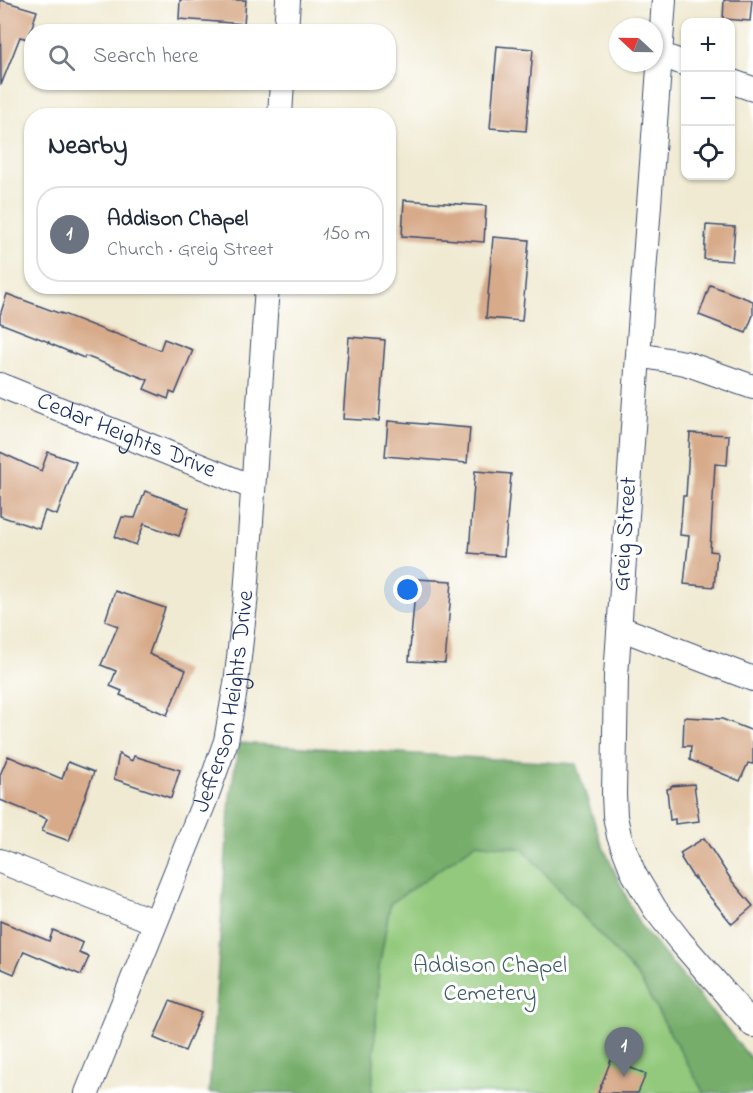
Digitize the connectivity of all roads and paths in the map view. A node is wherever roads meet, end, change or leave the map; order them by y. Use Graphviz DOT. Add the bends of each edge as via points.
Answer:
graph roads {
  1 [pos="288,0"];
  2 [pos="664,0"];
  3 [pos="662,18"];
  4 [pos="286,24"];
  5 [pos="663,55"];
  6 [pos="681,62"];
  7 [pos="658,72"];
  8 [pos="735,83"];
  9 [pos="753,89"];
  10 [pos="282,90"];
  11 [pos="280,108"];
  12 [pos="266,294"];
  13 [pos="638,355"];
  14 [pos="0,385"];
  15 [pos="753,387"];
  16 [pos="252,487"];
  17 [pos="620,628"];
  18 [pos="753,679"];
  19 [pos="0,861"];
  20 [pos="155,922"];
  21 [pos="752,1022"];
  22 [pos="87,1093"];
  1 -- 4 [label="street"];
  2 -- 3 [label="street, Greig Street"];
  5 -- 6 [label="street"];
  7 -- 13 [label="street, Greig Street"];
  8 -- 9 [label="street"];
  10 -- 11 [label="street"];
  12 -- 16 [label="street, Jefferson Heights Drive"];
  13 -- 15 [label="street" via="685,363"];
  13 -- 17 [label="street, Greig Street"];
  14 -- 16 [label="street, Cedar Heights Drive"];
  16 -- 20 [label="street, Jefferson Heights Drive" via="246,595 226,741"];
  17 -- 18 [label="street"];
  17 -- 21 [label="street, Greig Street" via="614,794 619,836 634,874 655,909"];
  19 -- 20 [label="street"];
  20 -- 22 [label="street, Jefferson Heights Drive"];
}
